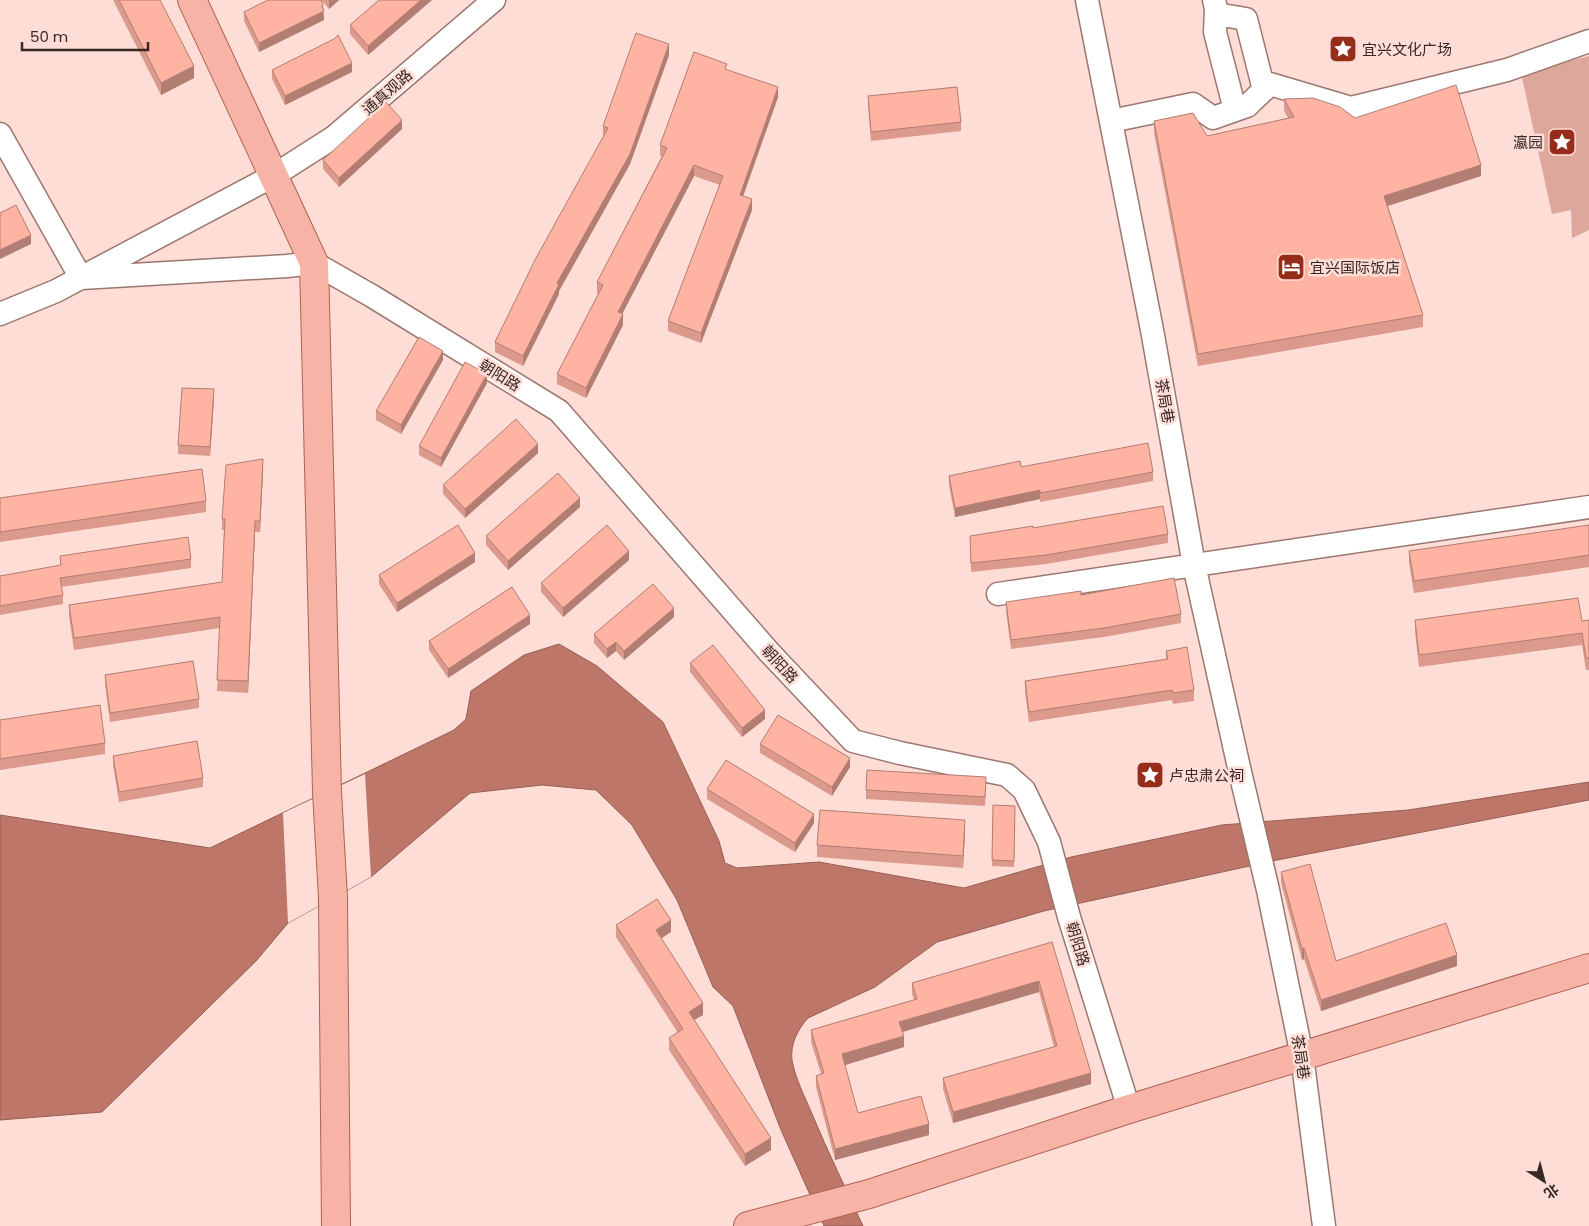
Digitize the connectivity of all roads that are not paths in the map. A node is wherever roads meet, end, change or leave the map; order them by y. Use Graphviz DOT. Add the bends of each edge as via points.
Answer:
graph roads {
  1 [pos="192,0"];
  2 [pos="494,0"];
  3 [pos="1087,0"];
  4 [pos="1215,7"];
  5 [pos="1589,41"];
  6 [pos="1264,90"];
  7 [pos="1235,110"];
  8 [pos="1111,121"];
  9 [pos="0,134"];
  10 [pos="273,176"];
  11 [pos="314,263"];
  12 [pos="81,278"];
  13 [pos="0,314"];
  14 [pos="1589,507"];
  15 [pos="1194,565"];
  16 [pos="998,594"];
  17 [pos="1589,968"];
  18 [pos="1302,1056"];
  19 [pos="1129,1109"];
  20 [pos="336,1226"];
  21 [pos="748,1226"];
  22 [pos="1324,1226"];
  1 -- 10 [label="main road"];
  2 -- 10 [label="street, 通真观路" via="334,137"];
  3 -- 8 [label="street, 茶局巷"];
  4 -- 6 [label="street" via="1246,19"];
  4 -- 7 [label="street" via="1215,32"];
  5 -- 6 [label="street" via="1507,70 1351,108 1270,84"];
  6 -- 7 [label="street" via="1247,106"];
  7 -- 8 [label="street" via="1213,118 1193,104"];
  8 -- 15 [label="street, 茶局巷"];
  9 -- 12 [label="street"];
  10 -- 11 [label="main road"];
  10 -- 12 [label="street, 通真观路"];
  11 -- 12 [label="street"];
  11 -- 19 [label="street, 朝阳路" via="559,411 768,652 853,741 1007,775 1024,790 1049,842"];
  11 -- 20 [label="main road" via="332,898"];
  12 -- 13 [label="street, 通真观路"];
  14 -- 15 [label="street"];
  15 -- 16 [label="street"];
  15 -- 18 [label="street, 茶局巷"];
  17 -- 18 [label="main road"];
  18 -- 19 [label="main road"];
  18 -- 22 [label="street, 茶局巷"];
  19 -- 21 [label="main road" via="869,1194"];
}
